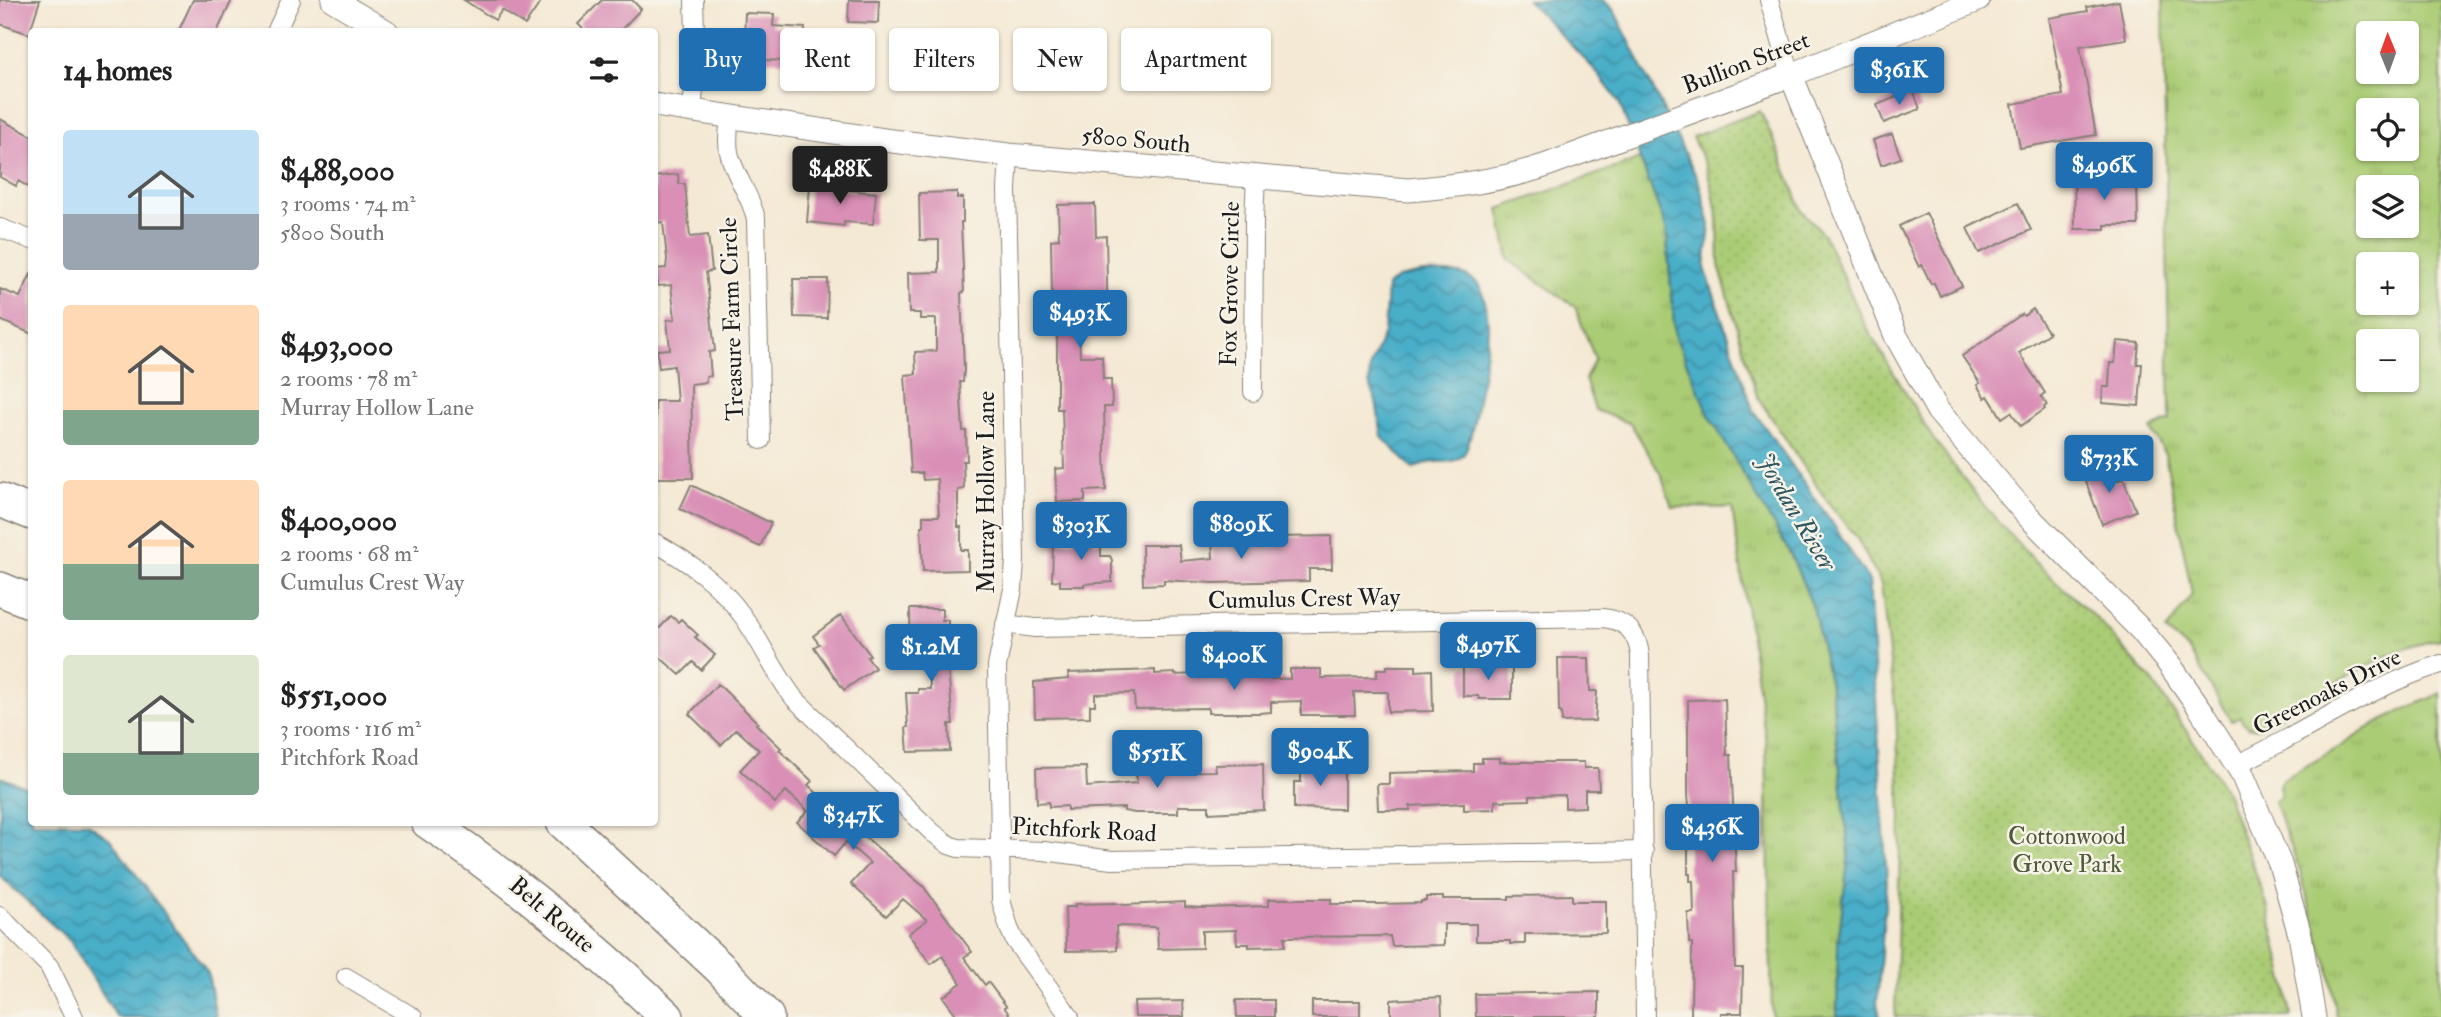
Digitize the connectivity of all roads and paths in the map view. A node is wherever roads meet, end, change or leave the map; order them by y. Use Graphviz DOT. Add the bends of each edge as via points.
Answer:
graph roads {
  1 [pos="291,0"];
  2 [pos="333,0"];
  3 [pos="694,0"];
  4 [pos="1769,0"];
  5 [pos="1978,0"];
  6 [pos="278,28"];
  7 [pos="380,28"];
  8 [pos="1791,75"];
  9 [pos="658,106"];
  10 [pos="692,110"];
  11 [pos="730,116"];
  12 [pos="1609,142"];
  13 [pos="1009,155"];
  14 [pos="1256,177"];
  15 [pos="0,228"];
  16 [pos="28,238"];
  17 [pos="1253,392"];
  18 [pos="761,440"];
  19 [pos="0,500"];
  20 [pos="28,511"];
  21 [pos="658,544"];
  22 [pos="0,590"];
  23 [pos="28,600"];
  24 [pos="1006,624"];
  25 [pos="2441,664"];
  26 [pos="2236,765"];
  27 [pos="434,826"];
  28 [pos="567,826"];
  29 [pos="999,850"];
  30 [pos="1644,850"];
  31 [pos="0,916"];
  32 [pos="346,977"];
  33 [pos="74,1017"];
  34 [pos="413,1017"];
  35 [pos="667,1017"];
  36 [pos="766,1017"];
  37 [pos="1070,1017"];
  38 [pos="1645,1017"];
  39 [pos="2314,1017"];
  1 -- 6 [label="street"];
  2 -- 7 [label="street"];
  3 -- 10 [label="street"];
  4 -- 8 [label="street"];
  5 -- 8 [label="street, Bullion Street"];
  8 -- 12 [label="street, Bullion Street"];
  8 -- 26 [label="street" via="1895,336 1938,411 2026,514 2141,630 2195,700"];
  9 -- 10 [label="street, 5800 South"];
  10 -- 11 [label="street, 5800 South"];
  11 -- 13 [label="street, 5800 South"];
  11 -- 18 [label="street, Treasure Farm Circle" via="730,157 749,197 757,230"];
  12 -- 14 [label="street, 5800 South" via="1505,179 1458,186 1408,190"];
  13 -- 14 [label="street, 5800 South"];
  13 -- 24 [label="street, Murray Hollow Lane" via="1015,567"];
  14 -- 17 [label="street, Fox Grove Circle"];
  15 -- 16 [label="street"];
  19 -- 20 [label="highway"];
  21 -- 29 [label="street, Pitchfork Road" via="693,566 729,599 794,698 932,832 958,848"];
  22 -- 23 [label="highway"];
  24 -- 29 [label="street, Murray Hollow Lane" via="996,681"];
  24 -- 30 [label="street, Cumulus Crest Way" via="1035,628 1618,621 1631,631 1639,648"];
  25 -- 26 [label="street, Greenoaks Drive" via="2384,686"];
  26 -- 39 [label="street" via="2280,864 2300,935"];
  27 -- 35 [label="highway, Belt Route" via="547,908"];
  28 -- 36 [label="highway"];
  29 -- 30 [label="street, Pitchfork Road" via="1112,859"];
  29 -- 37 [label="street, Murray Hollow Lane" via="1001,900 1009,928"];
  30 -- 38 [label="street, Cumulus Crest Way"];
  31 -- 33 [label="street" via="48,966"];
  32 -- 34 [label="street"];
}
